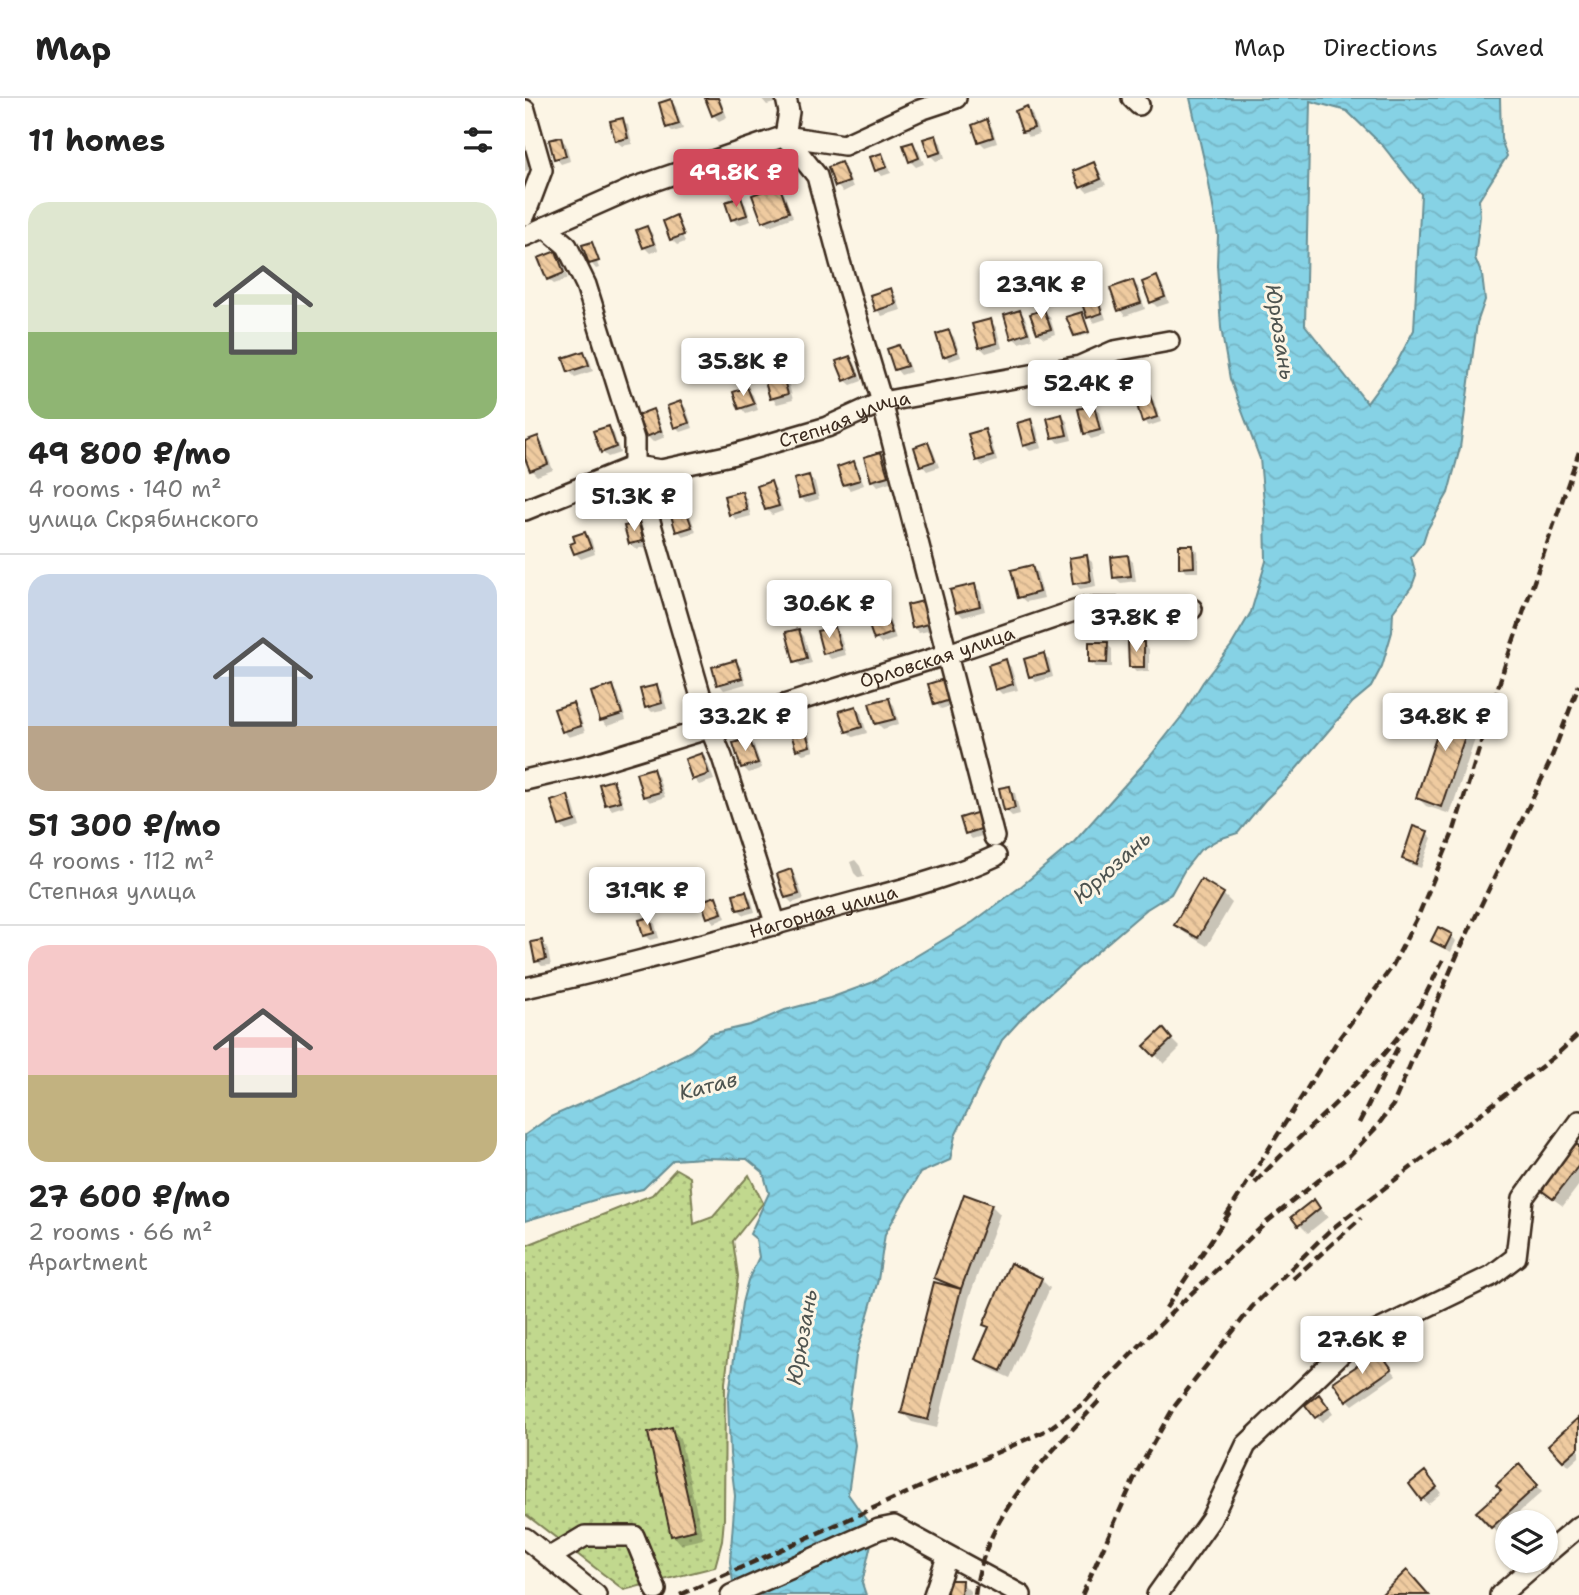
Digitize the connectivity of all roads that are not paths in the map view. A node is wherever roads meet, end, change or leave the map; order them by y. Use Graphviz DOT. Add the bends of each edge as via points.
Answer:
graph roads {
  1 [pos="786,98"];
  2 [pos="956,98"];
  3 [pos="525,110"];
  4 [pos="785,136"];
  5 [pos="525,215"];
  6 [pos="545,227"];
  7 [pos="525,236"];
  8 [pos="1169,341"];
  9 [pos="882,402"];
  10 [pos="634,466"];
  11 [pos="525,510"];
  12 [pos="1192,609"];
  13 [pos="948,654"];
  14 [pos="710,727"];
  15 [pos="525,780"];
  16 [pos="776,925"];
  17 [pos="525,988"];
  18 [pos="1579,1121"];
  19 [pos="1579,1526"];
  20 [pos="525,1538"];
  21 [pos="1558,1544"];
  22 [pos="947,1556"];
  23 [pos="550,1558"];
  24 [pos="1525,1573"];
  25 [pos="656,1590"];
  26 [pos="1001,1590"];
  27 [pos="597,1595"];
  28 [pos="731,1595"];
  29 [pos="934,1595"];
  30 [pos="1021,1595"];
  31 [pos="1157,1595"];
  32 [pos="1500,1595"];
  1 -- 4 [label="street"];
  2 -- 4 [label="street" via="844,145"];
  3 -- 5 [label="street" via="542,170"];
  4 -- 6 [label="street" via="636,187"];
  4 -- 9 [label="street" via="817,176"];
  6 -- 7 [label="street"];
  6 -- 10 [label="street" via="567,246 586,285 634,439"];
  8 -- 9 [label="street, Степная улица" via="1114,351 1080,366"];
  9 -- 10 [label="street, Степная улица" via="827,427 731,455 661,470"];
  9 -- 13 [label="street"];
  10 -- 11 [label="street, Степная улица"];
  10 -- 14 [label="street"];
  12 -- 13 [label="street, Орловская улица" via="1083,608"];
  13 -- 14 [label="street, Орловская улица"];
  13 -- 16 [label="street, Нагорная улица" via="995,846 963,871"];
  14 -- 15 [label="street, Орловская улица"];
  14 -- 16 [label="street"];
  16 -- 17 [label="street, Нагорная улица"];
  18 -- 31 [label="street" via="1523,1198 1516,1257 1491,1276 1352,1343 1246,1445 1211,1519"];
  19 -- 21 [label="street"];
  20 -- 23 [label="street"];
  22 -- 26 [label="street"];
  22 -- 28 [label="street" via="894,1526"];
  22 -- 29 [label="street"];
  23 -- 25 [label="street" via="585,1536 634,1536"];
  23 -- 27 [label="street"];
  24 -- 32 [label="street"];
  26 -- 30 [label="street"];
}
